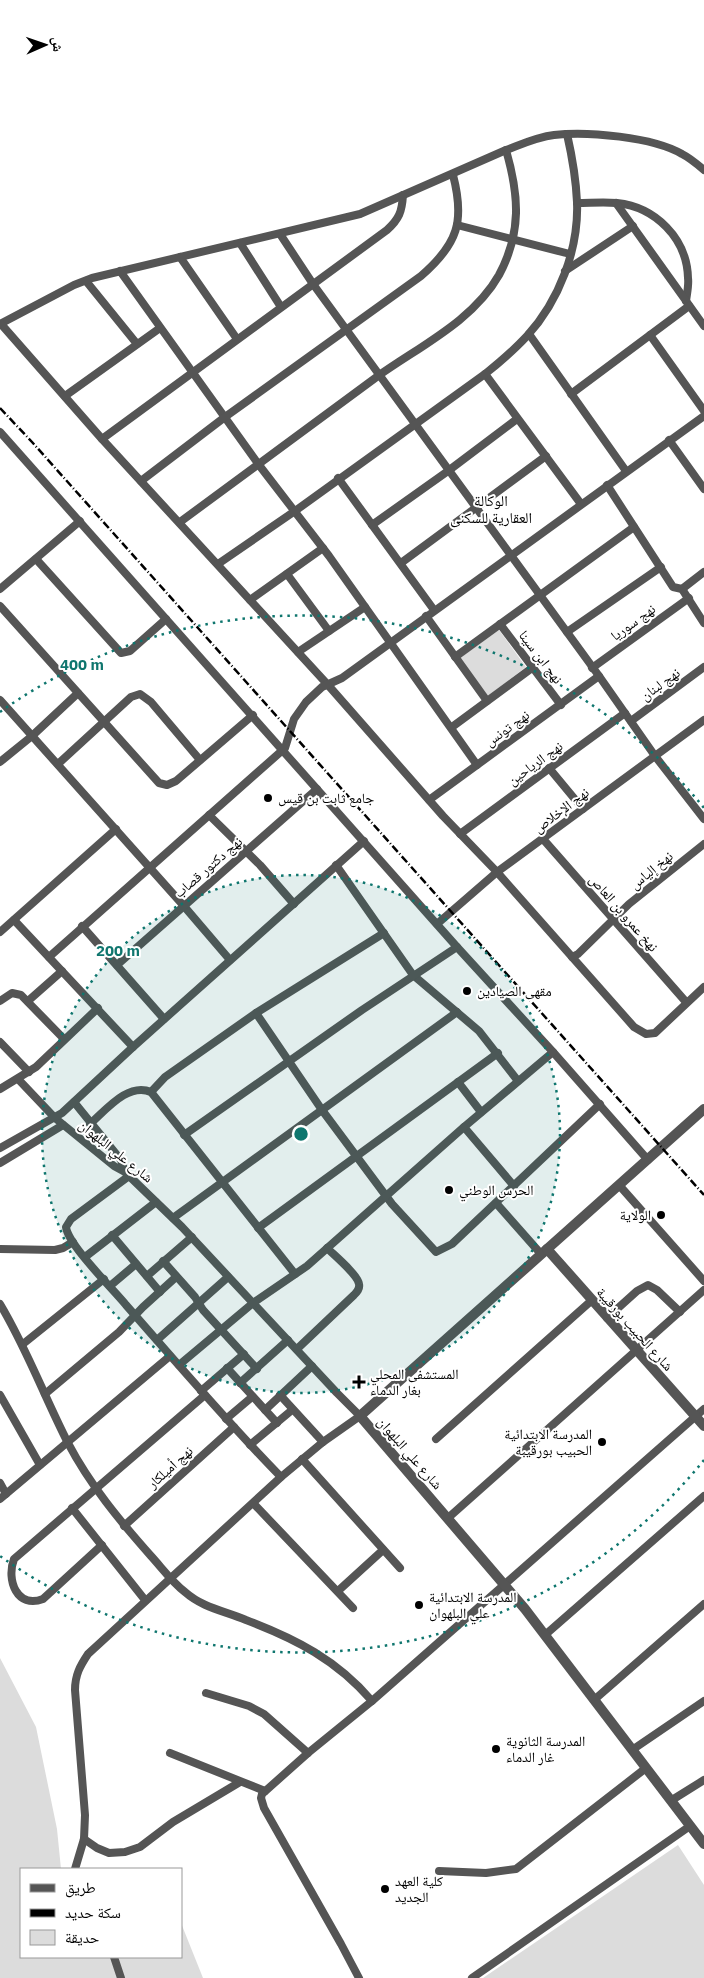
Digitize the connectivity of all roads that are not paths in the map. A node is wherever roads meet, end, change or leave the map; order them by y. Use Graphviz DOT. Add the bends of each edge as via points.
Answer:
graph roads {
  1 [pos="567,134"];
  2 [pos="506,150"];
  3 [pos="704,170"];
  4 [pos="453,175"];
  5 [pos="403,196"];
  6 [pos="577,203"];
  7 [pos="616,203"];
  8 [pos="457,225"];
  9 [pos="632,226"];
  10 [pos="280,234"];
  11 [pos="512,241"];
  12 [pos="240,243"];
  13 [pos="570,254"];
  14 [pos="180,257"];
  15 [pos="120,271"];
  16 [pos="565,271"];
  17 [pos="86,281"];
  18 [pos="313,284"];
  19 [pos="688,303"];
  20 [pos="281,307"];
  21 [pos="1,324"];
  22 [pos="704,326"];
  23 [pos="160,328"];
  24 [pos="346,331"];
  25 [pos="529,334"];
  26 [pos="650,335"];
  27 [pos="237,339"];
  28 [pos="137,344"];
  29 [pos="192,372"];
  30 [pos="485,374"];
  31 [pos="379,376"];
  32 [pos="571,394"];
  33 [pos="65,396"];
  34 [pos="704,411"];
  35 [pos="704,416"];
  36 [pos="225,417"];
  37 [pos="517,419"];
  38 [pos="415,425"];
  39 [pos="0,432"];
  40 [pos="102,439"];
  41 [pos="669,440"];
  42 [pos="546,456"];
  43 [pos="259,465"];
  44 [pos="448,471"];
  45 [pos="626,471"];
  46 [pos="338,478"];
  47 [pos="141,481"];
  48 [pos="607,485"];
  49 [pos="704,489"];
  50 [pos="581,504"];
  51 [pos="475,508"];
  52 [pos="295,511"];
  53 [pos="80,521"];
  54 [pos="180,522"];
  55 [pos="372,525"];
  56 [pos="634,527"];
  57 [pos="323,548"];
  58 [pos="510,555"];
  59 [pos="36,559"];
  60 [pos="401,563"];
  61 [pos="218,564"];
  62 [pos="661,567"];
  63 [pos="704,572"];
  64 [pos="286,574"];
  65 [pos="0,589"];
  66 [pos="682,589"];
  67 [pos="540,595"];
  68 [pos="689,598"];
  69 [pos="250,600"];
  70 [pos="0,606"];
  71 [pos="365,607"];
  72 [pos="434,610"];
  73 [pos="426,616"];
  74 [pos="166,619"];
  75 [pos="704,621"];
  76 [pos="500,624"];
  77 [pos="329,631"];
  78 [pos="567,632"];
  79 [pos="390,642"];
  80 [pos="298,652"];
  81 [pos="455,657"];
  82 [pos="704,667"];
  83 [pos="532,668"];
  84 [pos="592,668"];
  85 [pos="599,676"];
  86 [pos="328,685"];
  87 [pos="78,693"];
  88 [pos="0,700"];
  89 [pos="486,701"];
  90 [pos="561,705"];
  91 [pos="625,713"];
  92 [pos="252,715"];
  93 [pos="704,720"];
  94 [pos="105,721"];
  95 [pos="631,721"];
  96 [pos="452,727"];
  97 [pos="32,736"];
  98 [pos="283,750"];
  99 [pos="655,756"];
  100 [pos="200,760"];
  101 [pos="0,762"];
  102 [pos="58,764"];
  103 [pos="477,765"];
  104 [pos="549,768"];
  105 [pos="317,788"];
  106 [pos="429,800"];
  107 [pos="701,808"];
  108 [pos="583,809"];
  109 [pos="209,814"];
  110 [pos="704,819"];
  111 [pos="116,829"];
  112 [pos="460,834"];
  113 [pos="543,839"];
  114 [pos="364,841"];
  115 [pos="704,844"];
  116 [pos="245,852"];
  117 [pos="336,865"];
  118 [pos="150,867"];
  119 [pos="497,872"];
  120 [pos="294,904"];
  121 [pos="183,905"];
  122 [pos="612,919"];
  123 [pos="14,920"];
  124 [pos="437,924"];
  125 [pos="82,926"];
  126 [pos="0,932"];
  127 [pos="384,933"];
  128 [pos="458,947"];
  129 [pos="49,957"];
  130 [pos="572,957"];
  131 [pos="230,960"];
  132 [pos="117,964"];
  133 [pos="62,971"];
  134 [pos="413,975"];
  135 [pos="704,987"];
  136 [pos="0,1001"];
  137 [pos="28,1002"];
  138 [pos="686,1002"];
  139 [pos="98,1008"];
  140 [pos="256,1012"];
  141 [pos="457,1012"];
  142 [pos="164,1019"];
  143 [pos="64,1039"];
  144 [pos="0,1042"];
  145 [pos="133,1047"];
  146 [pos="553,1052"];
  147 [pos="498,1053"];
  148 [pos="289,1061"];
  149 [pos="29,1072"];
  150 [pos="18,1079"];
  151 [pos="518,1081"];
  152 [pos="458,1082"];
  153 [pos="0,1089"];
  154 [pos="150,1092"];
  155 [pos="74,1102"];
  156 [pos="600,1104"];
  157 [pos="704,1109"];
  158 [pos="322,1110"];
  159 [pos="481,1112"];
  160 [pos="54,1118"];
  161 [pos="90,1124"];
  162 [pos="63,1125"];
  163 [pos="464,1127"];
  164 [pos="184,1135"];
  165 [pos="0,1148"];
  166 [pos="356,1155"];
  167 [pos="648,1160"];
  168 [pos="0,1163"];
  169 [pos="127,1174"];
  170 [pos="221,1182"];
  171 [pos="619,1185"];
  172 [pos="514,1186"];
  173 [pos="386,1195"];
  174 [pos="156,1202"];
  175 [pos="496,1203"];
  176 [pos="173,1218"];
  177 [pos="258,1228"];
  178 [pos="112,1235"];
  179 [pos="192,1237"];
  180 [pos="73,1242"];
  181 [pos="0,1248"];
  182 [pos="327,1248"];
  183 [pos="544,1252"];
  184 [pos="85,1257"];
  185 [pos="163,1261"];
  186 [pos="136,1264"];
  187 [pos="295,1274"];
  188 [pos="147,1276"];
  189 [pos="176,1277"];
  190 [pos="228,1277"];
  191 [pos="104,1279"];
  192 [pos="704,1280"];
  193 [pos="110,1286"];
  194 [pos="704,1290"];
  195 [pos="160,1292"];
  196 [pos="591,1301"];
  197 [pos="199,1303"];
  198 [pos="253,1303"];
  199 [pos="1,1307"];
  200 [pos="680,1312"];
  201 [pos="135,1315"];
  202 [pos="607,1318"];
  203 [pos="221,1328"];
  204 [pos="157,1340"];
  205 [pos="288,1340"];
  206 [pos="23,1344"];
  207 [pos="297,1349"];
  208 [pos="637,1350"];
  209 [pos="244,1354"];
  210 [pos="170,1356"];
  211 [pos="179,1365"];
  212 [pos="312,1366"];
  213 [pos="228,1368"];
  214 [pos="257,1369"];
  215 [pos="240,1383"];
  216 [pos="203,1393"];
  217 [pos="45,1394"];
  218 [pos="0,1395"];
  219 [pos="280,1395"];
  220 [pos="252,1397"];
  221 [pos="704,1409"];
  222 [pos="265,1410"];
  223 [pos="292,1410"];
  224 [pos="360,1416"];
  225 [pos="695,1416"];
  226 [pos="226,1419"];
  227 [pos="276,1423"];
  228 [pos="704,1426"];
  229 [pos="234,1427"];
  230 [pos="436,1439"];
  231 [pos="68,1442"];
  232 [pos="323,1442"];
  233 [pos="250,1445"];
  234 [pos="302,1459"];
  235 [pos="40,1465"];
  236 [pos="281,1478"];
  237 [pos="0,1483"];
  238 [pos="96,1487"];
  239 [pos="704,1496"];
  240 [pos="3,1497"];
  241 [pos="254,1504"];
  242 [pos="72,1508"];
  243 [pos="448,1518"];
  244 [pos="124,1526"];
  245 [pos="102,1545"];
  246 [pos="383,1550"];
  247 [pos="400,1568"];
  248 [pos="171,1578"];
  249 [pos="505,1584"];
  250 [pos="338,1591"];
  251 [pos="145,1600"];
  252 [pos="704,1604"];
  253 [pos="353,1608"];
  254 [pos="545,1635"];
  255 [pos="206,1692"];
  256 [pos="594,1700"];
  257 [pos="372,1701"];
  258 [pos="703,1705"];
  259 [pos="632,1750"];
  260 [pos="308,1752"];
  261 [pos="170,1753"];
  262 [pos="646,1768"];
  263 [pos="704,1780"];
  264 [pos="240,1782"];
  265 [pos="265,1791"];
  266 [pos="672,1800"];
  267 [pos="690,1826"];
  268 [pos="84,1839"];
  269 [pos="704,1844"];
  270 [pos="75,1868"];
  271 [pos="439,1871"];
  272 [pos="114,1958"];
  273 [pos="121,1978"];
  274 [pos="359,1978"];
  275 [pos="472,1978"];
  1 -- 2 [label="street" via="530,141"];
  1 -- 3 [label="street" via="611,136 662,146 681,153"];
  1 -- 6 [label="street"];
  2 -- 4 [label="street"];
  2 -- 11 [label="street" via="517,192"];
  4 -- 5 [label="street"];
  4 -- 8 [label="street" via="459,198"];
  5 -- 10 [label="street" via="360,214"];
  5 -- 18 [label="street" via="402,210 393,225"];
  6 -- 7 [label="street"];
  6 -- 13 [label="street"];
  7 -- 9 [label="street"];
  7 -- 19 [label="street" via="648,212 672,233 686,262"];
  8 -- 11 [label="street"];
  8 -- 24 [label="street" via="438,261"];
  9 -- 16 [label="street"];
  9 -- 19 [label="street"];
  10 -- 12 [label="street"];
  10 -- 18 [label="street"];
  11 -- 13 [label="street"];
  11 -- 31 [label="street" via="499,275 483,298 464,316"];
  12 -- 14 [label="street"];
  12 -- 20 [label="street"];
  13 -- 16 [label="street"];
  14 -- 15 [label="street"];
  14 -- 27 [label="street"];
  15 -- 17 [label="street"];
  15 -- 23 [label="street"];
  16 -- 25 [label="street" via="548,308"];
  17 -- 21 [label="street"];
  17 -- 28 [label="street"];
  18 -- 20 [label="street"];
  18 -- 24 [label="street"];
  19 -- 22 [label="street"];
  19 -- 26 [label="street"];
  20 -- 27 [label="street"];
  21 -- 33 [label="street"];
  23 -- 28 [label="street"];
  23 -- 29 [label="street"];
  24 -- 31 [label="street"];
  24 -- 36 [label="street"];
  25 -- 30 [label="street"];
  25 -- 32 [label="street"];
  26 -- 32 [label="street"];
  26 -- 34 [label="street"];
  27 -- 29 [label="street"];
  28 -- 33 [label="street"];
  29 -- 36 [label="street"];
  29 -- 40 [label="street"];
  30 -- 37 [label="street"];
  30 -- 38 [label="street"];
  31 -- 38 [label="street"];
  31 -- 43 [label="street"];
  32 -- 45 [label="street"];
  33 -- 40 [label="street"];
  35 -- 41 [label="street"];
  36 -- 43 [label="street"];
  36 -- 47 [label="street"];
  37 -- 42 [label="street"];
  37 -- 44 [label="street"];
  38 -- 44 [label="street"];
  38 -- 46 [label="street"];
  39 -- 53 [label="street"];
  40 -- 47 [label="street"];
  41 -- 45 [label="street"];
  41 -- 49 [label="street"];
  42 -- 50 [label="street"];
  42 -- 51 [label="street"];
  43 -- 52 [label="street"];
  43 -- 54 [label="street"];
  44 -- 51 [label="street"];
  44 -- 55 [label="street"];
  45 -- 48 [label="street"];
  46 -- 52 [label="street"];
  46 -- 55 [label="street"];
  47 -- 54 [label="street"];
  48 -- 50 [label="street"];
  48 -- 56 [label="street"];
  50 -- 58 [label="street"];
  51 -- 58 [label="street"];
  51 -- 60 [label="street"];
  52 -- 57 [label="street"];
  52 -- 61 [label="street"];
  53 -- 59 [label="street"];
  53 -- 74 [label="street"];
  54 -- 61 [label="street"];
  55 -- 60 [label="street"];
  56 -- 62 [label="street"];
  56 -- 67 [label="street"];
  57 -- 64 [label="street"];
  57 -- 71 [label="street"];
  58 -- 67 [label="street"];
  58 -- 72 [label="street"];
  59 -- 65 [label="street"];
  59 -- 74 [label="street" via="121,653 130,651"];
  60 -- 72 [label="street"];
  61 -- 69 [label="street"];
  62 -- 66 [label="street" via="673,587"];
  62 -- 78 [label="street"];
  63 -- 66 [label="street"];
  64 -- 69 [label="street"];
  64 -- 77 [label="street"];
  66 -- 68 [label="street"];
  67 -- 76 [label="street"];
  67 -- 78 [label="street"];
  68 -- 75 [label="street"];
  68 -- 84 [label="street, نهج سوريا"];
  69 -- 80 [label="street"];
  70 -- 87 [label="street"];
  71 -- 77 [label="street"];
  71 -- 79 [label="street"];
  72 -- 73 [label="street"];
  73 -- 79 [label="street"];
  73 -- 81 [label="street"];
  74 -- 92 [label="street"];
  76 -- 81 [label="street"];
  76 -- 83 [label="street, نهج ابن سينا"];
  77 -- 80 [label="street"];
  78 -- 84 [label="street"];
  79 -- 86 [label="street"];
  79 -- 96 [label="street"];
  80 -- 86 [label="street"];
  81 -- 89 [label="street"];
  82 -- 95 [label="street, نهج لبنان"];
  83 -- 89 [label="street"];
  83 -- 90 [label="street, نهج ابن سينا"];
  84 -- 85 [label="street"];
  85 -- 90 [label="street, نهج تونس"];
  85 -- 91 [label="street"];
  86 -- 98 [label="street" via="311,696 294,719"];
  86 -- 106 [label="street"];
  87 -- 94 [label="street"];
  87 -- 97 [label="street"];
  88 -- 97 [label="street"];
  89 -- 96 [label="street"];
  90 -- 103 [label="street, نهج تونس"];
  91 -- 95 [label="street"];
  91 -- 104 [label="street, نهج الرياحين"];
  92 -- 98 [label="street"];
  92 -- 100 [label="street"];
  93 -- 99 [label="street, نهج الإخلاص"];
  94 -- 100 [label="street" via="159,784 171,784"];
  94 -- 100 [label="street" via="131,697 140,694 151,702"];
  94 -- 102 [label="street"];
  95 -- 99 [label="street"];
  96 -- 103 [label="street"];
  97 -- 101 [label="street"];
  97 -- 102 [label="street"];
  98 -- 105 [label="street"];
  98 -- 109 [label="street"];
  99 -- 107 [label="street"];
  99 -- 108 [label="street, نهج الإخلاص"];
  102 -- 111 [label="street"];
  103 -- 106 [label="street, نهج تونس"];
  104 -- 108 [label="street"];
  104 -- 112 [label="street, نهج الرياحين"];
  105 -- 114 [label="street"];
  105 -- 116 [label="street, نهج دكتور قصاب"];
  106 -- 112 [label="street"];
  107 -- 110 [label="street"];
  108 -- 113 [label="street, نهج الإخلاص"];
  109 -- 116 [label="street"];
  109 -- 118 [label="street"];
  111 -- 118 [label="street"];
  111 -- 123 [label="street"];
  112 -- 119 [label="street"];
  113 -- 119 [label="street, نهج الإخلاص"];
  113 -- 122 [label="street, نهخ عمرو بن العاص"];
  114 -- 117 [label="street"];
  114 -- 124 [label="street"];
  115 -- 122 [label="street, نهخ إلياس"];
  116 -- 120 [label="street"];
  116 -- 121 [label="street, نهج دكتور قصاب"];
  117 -- 120 [label="street"];
  117 -- 127 [label="street"];
  118 -- 121 [label="street"];
  118 -- 125 [label="street"];
  119 -- 124 [label="street, نهج الإخلاص"];
  119 -- 130 [label="street"];
  120 -- 131 [label="street"];
  121 -- 131 [label="street"];
  121 -- 132 [label="street, نهج دكتور قصاب"];
  122 -- 130 [label="street, نهخ إلياس"];
  122 -- 138 [label="street, نهخ عمرو بن العاص"];
  123 -- 126 [label="street"];
  123 -- 129 [label="street"];
  124 -- 128 [label="street"];
  125 -- 129 [label="street"];
  125 -- 132 [label="street"];
  127 -- 134 [label="street"];
  127 -- 140 [label="street"];
  128 -- 134 [label="street"];
  128 -- 146 [label="street"];
  129 -- 133 [label="street"];
  130 -- 138 [label="street" via="642,1033 655,1033"];
  131 -- 142 [label="street"];
  132 -- 142 [label="street"];
  133 -- 137 [label="street"];
  133 -- 139 [label="street"];
  134 -- 141 [label="street"];
  134 -- 148 [label="street"];
  135 -- 138 [label="street"];
  136 -- 137 [label="street" via="12,993 21,995"];
  137 -- 143 [label="street"];
  139 -- 143 [label="street"];
  139 -- 145 [label="street"];
  140 -- 148 [label="street"];
  140 -- 154 [label="street" via="165,1077"];
  141 -- 147 [label="street"];
  141 -- 158 [label="street"];
  142 -- 145 [label="street"];
  143 -- 149 [label="street"];
  144 -- 149 [label="street"];
  145 -- 155 [label="street"];
  146 -- 151 [label="street"];
  146 -- 156 [label="street"];
  147 -- 151 [label="street"];
  147 -- 152 [label="street"];
  148 -- 158 [label="street"];
  148 -- 164 [label="street"];
  149 -- 150 [label="street"];
  150 -- 153 [label="street"];
  150 -- 160 [label="street, شارع علي البلهوان"];
  151 -- 159 [label="street"];
  152 -- 159 [label="street"];
  152 -- 166 [label="street"];
  154 -- 161 [label="street" via="142,1089 130,1091"];
  154 -- 164 [label="street"];
  155 -- 160 [label="street"];
  155 -- 161 [label="street"];
  156 -- 167 [label="street"];
  156 -- 172 [label="street"];
  157 -- 167 [label="street"];
  158 -- 166 [label="street"];
  158 -- 170 [label="street"];
  159 -- 163 [label="street"];
  160 -- 162 [label="street, شارع علي البلهوان"];
  160 -- 165 [label="street"];
  161 -- 169 [label="street" via="121,1160"];
  162 -- 168 [label="street"];
  162 -- 169 [label="street, شارع علي البلهوان"];
  163 -- 172 [label="street"];
  163 -- 173 [label="street"];
  164 -- 170 [label="street"];
  166 -- 173 [label="street"];
  166 -- 177 [label="street"];
  167 -- 171 [label="street"];
  169 -- 174 [label="street, شارع علي البلهوان"];
  169 -- 180 [label="street" via="71,1219 66,1227"];
  170 -- 176 [label="street"];
  170 -- 177 [label="street"];
  171 -- 183 [label="street"];
  171 -- 192 [label="street"];
  172 -- 175 [label="street"];
  173 -- 175 [label="street" via="399,1214 436,1252 452,1244"];
  173 -- 182 [label="street"];
  174 -- 176 [label="street, شارع علي البلهوان"];
  174 -- 178 [label="street"];
  175 -- 183 [label="street"];
  176 -- 179 [label="street, شارع علي البلهوان"];
  177 -- 187 [label="street"];
  178 -- 184 [label="street"];
  178 -- 186 [label="street"];
  179 -- 185 [label="street"];
  179 -- 190 [label="street, شارع علي البلهوان"];
  180 -- 181 [label="street" via="54,1250"];
  180 -- 184 [label="street"];
  182 -- 187 [label="street"];
  182 -- 207 [label="street" via="354,1276 359,1288"];
  183 -- 196 [label="street, شارع الحبيب بورقيبة"];
  183 -- 224 [label="street"];
  184 -- 191 [label="street"];
  185 -- 188 [label="street"];
  185 -- 189 [label="street"];
  186 -- 188 [label="street"];
  186 -- 193 [label="street"];
  187 -- 198 [label="street"];
  188 -- 195 [label="street"];
  189 -- 195 [label="street"];
  189 -- 197 [label="street"];
  190 -- 197 [label="street"];
  190 -- 198 [label="street, شارع علي البلهوان"];
  191 -- 193 [label="street"];
  191 -- 206 [label="street"];
  193 -- 201 [label="street"];
  194 -- 200 [label="street"];
  195 -- 201 [label="street"];
  196 -- 202 [label="street, شارع الحبيب بورقيبة"];
  196 -- 230 [label="street"];
  197 -- 203 [label="street"];
  197 -- 204 [label="street"];
  198 -- 203 [label="street"];
  198 -- 205 [label="street, شارع علي البلهوان"];
  199 -- 206 [label="street"];
  200 -- 202 [label="street" via="648,1285"];
  200 -- 208 [label="street"];
  201 -- 204 [label="street"];
  201 -- 217 [label="street"];
  202 -- 208 [label="street, شارع الحبيب بورقيبة"];
  203 -- 209 [label="street"];
  203 -- 211 [label="street"];
  204 -- 210 [label="street"];
  205 -- 207 [label="street, شارع علي البلهوان"];
  205 -- 214 [label="street"];
  206 -- 217 [label="street"];
  207 -- 212 [label="street, شارع علي البلهوان"];
  208 -- 225 [label="street, شارع الحبيب بورقيبة"];
  208 -- 243 [label="street"];
  209 -- 213 [label="street"];
  209 -- 214 [label="street"];
  210 -- 211 [label="street"];
  210 -- 231 [label="street"];
  211 -- 216 [label="street"];
  212 -- 219 [label="street"];
  212 -- 224 [label="street, شارع علي البلهوان"];
  213 -- 215 [label="street"];
  213 -- 216 [label="street"];
  214 -- 215 [label="street"];
  215 -- 220 [label="street"];
  216 -- 226 [label="street"];
  216 -- 238 [label="street"];
  217 -- 231 [label="street"];
  218 -- 235 [label="street"];
  219 -- 222 [label="street"];
  219 -- 223 [label="street"];
  220 -- 222 [label="street"];
  220 -- 226 [label="street"];
  221 -- 225 [label="street"];
  222 -- 227 [label="street"];
  223 -- 227 [label="street"];
  223 -- 232 [label="street"];
  224 -- 232 [label="street"];
  224 -- 243 [label="street, شارع علي البلهوان"];
  225 -- 228 [label="street, شارع الحبيب بورقيبة"];
  225 -- 249 [label="street"];
  226 -- 229 [label="street"];
  227 -- 233 [label="street"];
  229 -- 233 [label="street"];
  229 -- 244 [label="street, نهج أميلكار"];
  231 -- 235 [label="street"];
  231 -- 238 [label="street"];
  232 -- 234 [label="street"];
  233 -- 236 [label="street"];
  234 -- 236 [label="street"];
  234 -- 246 [label="street"];
  235 -- 240 [label="street"];
  236 -- 241 [label="street"];
  237 -- 240 [label="street"];
  238 -- 242 [label="street"];
  238 -- 244 [label="street"];
  239 -- 254 [label="street"];
  241 -- 248 [label="street"];
  241 -- 250 [label="street"];
  242 -- 245 [label="street"];
  242 -- 245 [label="street" via="14,1559 11,1572 19,1596 25,1601 43,1599"];
  243 -- 249 [label="street, شارع علي البلهوان"];
  244 -- 248 [label="street"];
  245 -- 251 [label="street"];
  246 -- 247 [label="street"];
  246 -- 250 [label="street"];
  248 -- 251 [label="street"];
  248 -- 257 [label="street" via="184,1592 211,1609 265,1627 323,1656 352,1679"];
  249 -- 254 [label="street, شارع علي البلهوان"];
  249 -- 257 [label="street"];
  250 -- 253 [label="street"];
  251 -- 268 [label="street" via="88,1654 75,1678 86,1814"];
  252 -- 256 [label="street"];
  254 -- 256 [label="street, شارع علي البلهوان"];
  255 -- 260 [label="street" via="264,1714"];
  256 -- 259 [label="street, شارع علي البلهوان"];
  257 -- 260 [label="street"];
  258 -- 259 [label="street"];
  259 -- 262 [label="street, شارع علي البلهوان"];
  260 -- 265 [label="street"];
  261 -- 264 [label="street"];
  262 -- 266 [label="street, شارع علي البلهوان"];
  262 -- 271 [label="street" via="516,1869 499,1873"];
  263 -- 266 [label="street"];
  264 -- 265 [label="street"];
  264 -- 268 [label="street" via="173,1822 140,1847 109,1853"];
  265 -- 274 [label="street" via="261,1798 264,1808"];
  266 -- 267 [label="street, شارع علي البلهوان"];
  267 -- 269 [label="street, شارع علي البلهوان"];
  267 -- 275 [label="street"];
  268 -- 270 [label="street"];
  272 -- 273 [label="street"];
}
